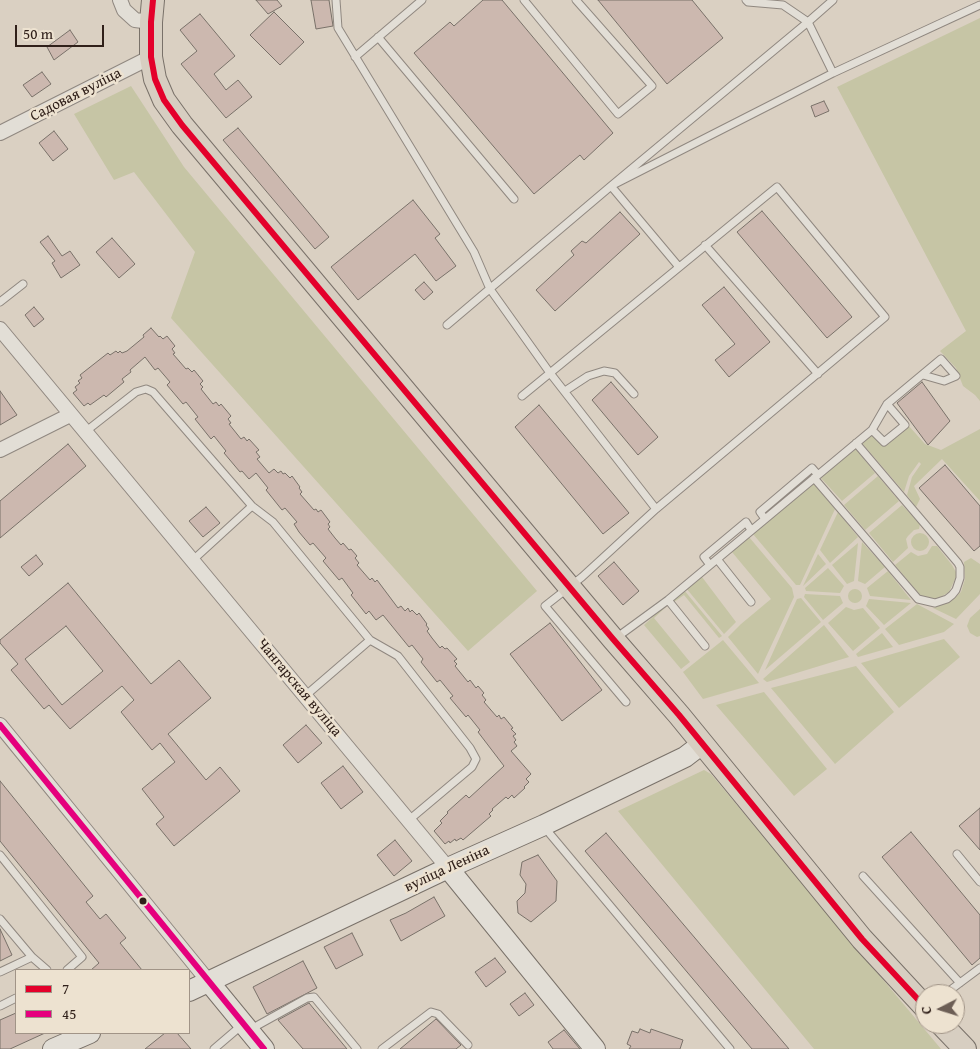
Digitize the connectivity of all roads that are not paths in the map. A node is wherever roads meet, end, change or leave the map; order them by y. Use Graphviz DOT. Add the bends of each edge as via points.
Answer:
graph roads {
  1 [pos="120,0"];
  2 [pos="153,0"];
  3 [pos="336,0"];
  4 [pos="422,0"];
  5 [pos="524,0"];
  6 [pos="576,0"];
  7 [pos="746,0"];
  8 [pos="834,0"];
  9 [pos="980,5"];
  10 [pos="151,22"];
  11 [pos="808,22"];
  12 [pos="378,37"];
  13 [pos="355,56"];
  14 [pos="151,57"];
  15 [pos="833,72"];
  16 [pos="0,133"];
  17 [pos="611,186"];
  18 [pos="514,200"];
  19 [pos="705,244"];
  20 [pos="678,267"];
  21 [pos="23,284"];
  22 [pos="490,289"];
  23 [pos="0,302"];
  24 [pos="447,325"];
  25 [pos="0,329"];
  26 [pos="550,372"];
  27 [pos="818,374"];
  28 [pos="923,375"];
  29 [pos="565,392"];
  30 [pos="634,394"];
  31 [pos="522,396"];
  32 [pos="887,404"];
  33 [pos="70,415"];
  34 [pos="872,430"];
  35 [pos="85,432"];
  36 [pos="856,443"];
  37 [pos="0,450"];
  38 [pos="816,477"];
  39 [pos="252,506"];
  40 [pos="656,509"];
  41 [pos="752,530"];
  42 [pos="717,559"];
  43 [pos="193,560"];
  44 [pos="710,564"];
  45 [pos="570,587"];
  46 [pos="668,600"];
  47 [pos="751,602"];
  48 [pos="613,639"];
  49 [pos="370,640"];
  50 [pos="705,646"];
  51 [pos="305,696"];
  52 [pos="626,702"];
  53 [pos="0,726"];
  54 [pos="702,744"];
  55 [pos="409,820"];
  56 [pos="544,825"];
  57 [pos="957,854"];
  58 [pos="0,855"];
  59 [pos="448,868"];
  60 [pos="863,876"];
  61 [pos="980,882"];
  62 [pos="0,919"];
  63 [pos="32,957"];
  64 [pos="980,968"];
  65 [pos="46,969"];
  66 [pos="68,969"];
  67 [pos="0,972"];
  68 [pos="209,982"];
  69 [pos="960,983"];
  70 [pos="190,991"];
  71 [pos="915,996"];
  72 [pos="15,998"];
  73 [pos="0,1006"];
  74 [pos="246,1027"];
  75 [pos="951,1034"];
  76 [pos="81,1035"];
  77 [pos="468,1045"];
  78 [pos="53,1049"];
  79 [pos="214,1049"];
  80 [pos="264,1049"];
  81 [pos="357,1049"];
  82 [pos="382,1049"];
  83 [pos="595,1049"];
  84 [pos="730,1049"];
  85 [pos="965,1049"];
  1 -- 10 [label="street" via="124,10 135,20"];
  2 -- 10 [label="main road"];
  3 -- 13 [label="lane" via="338,28"];
  4 -- 12 [label="lane"];
  5 -- 6 [label="lane" via="618,114 652,86"];
  7 -- 11 [label="lane" via="783,5"];
  8 -- 11 [label="lane"];
  9 -- 15 [label="lane"];
  10 -- 14 [label="main road"];
  11 -- 15 [label="lane"];
  11 -- 17 [label="lane"];
  12 -- 13 [label="lane"];
  12 -- 18 [label="lane"];
  13 -- 22 [label="lane" via="474,252"];
  14 -- 16 [label="street, Садовая вуліца"];
  14 -- 45 [label="main road" via="155,79 164,100 182,126"];
  15 -- 17 [label="lane"];
  17 -- 20 [label="lane"];
  17 -- 22 [label="lane"];
  19 -- 20 [label="lane"];
  19 -- 27 [label="lane"];
  19 -- 27 [label="lane" via="777,187 885,317"];
  20 -- 26 [label="lane"];
  21 -- 23 [label="lane"];
  22 -- 24 [label="lane"];
  22 -- 26 [label="lane"];
  25 -- 33 [label="street, Чангарская вуліца"];
  26 -- 29 [label="lane"];
  26 -- 31 [label="lane"];
  27 -- 40 [label="lane"];
  28 -- 32 [label="lane"];
  29 -- 30 [label="lane" via="588,376 604,371 615,373"];
  29 -- 40 [label="lane"];
  32 -- 34 [label="lane"];
  32 -- 34 [label="lane" via="905,425 884,442"];
  33 -- 35 [label="street, Чангарская вуліца"];
  33 -- 37 [label="street"];
  34 -- 36 [label="lane"];
  35 -- 39 [label="lane" via="136,392 146,389 153,392"];
  35 -- 43 [label="street, Чангарская вуліца"];
  36 -- 38 [label="lane"];
  36 -- 38 [label="lane" via="958,563 960,578 952,595 934,603 918,599"];
  38 -- 41 [label="lane"];
  39 -- 43 [label="lane"];
  39 -- 49 [label="lane" via="273,522"];
  40 -- 45 [label="lane"];
  41 -- 42 [label="lane"];
  41 -- 44 [label="lane" via="746,522 704,557"];
  42 -- 44 [label="lane"];
  42 -- 47 [label="lane"];
  43 -- 51 [label="street, Чангарская вуліца"];
  44 -- 46 [label="lane"];
  45 -- 48 [label="main road"];
  45 -- 52 [label="lane" via="545,606"];
  46 -- 48 [label="lane"];
  46 -- 50 [label="lane"];
  48 -- 54 [label="main road"];
  49 -- 51 [label="lane"];
  49 -- 55 [label="lane" via="398,656 476,759 472,767"];
  51 -- 55 [label="street, Чангарская вуліца"];
  53 -- 68 [label="street"];
  54 -- 56 [label="main road, вуліца Леніна" via="685,757"];
  54 -- 71 [label="main road" via="862,938"];
  55 -- 59 [label="street, Чангарская вуліца"];
  56 -- 59 [label="main road, вуліца Леніна"];
  56 -- 84 [label="lane"];
  57 -- 61 [label="lane"];
  58 -- 66 [label="lane" via="82,958"];
  59 -- 68 [label="main road, вуліца Леніна"];
  59 -- 83 [label="main road, Чангарская вуліца"];
  60 -- 69 [label="lane"];
  62 -- 63 [label="lane"];
  63 -- 65 [label="lane"];
  63 -- 67 [label="lane"];
  64 -- 69 [label="lane"];
  68 -- 70 [label="main road, вуліца Леніна"];
  68 -- 74 [label="main road"];
  72 -- 73 [label="lane"];
  74 -- 79 [label="lane"];
  74 -- 80 [label="main road"];
  74 -- 81 [label="lane" via="314,997"];
  75 -- 85 [label="main road"];
  76 -- 78 [label="main road"];
  77 -- 82 [label="lane" via="438,1014 430,1012"];
}
